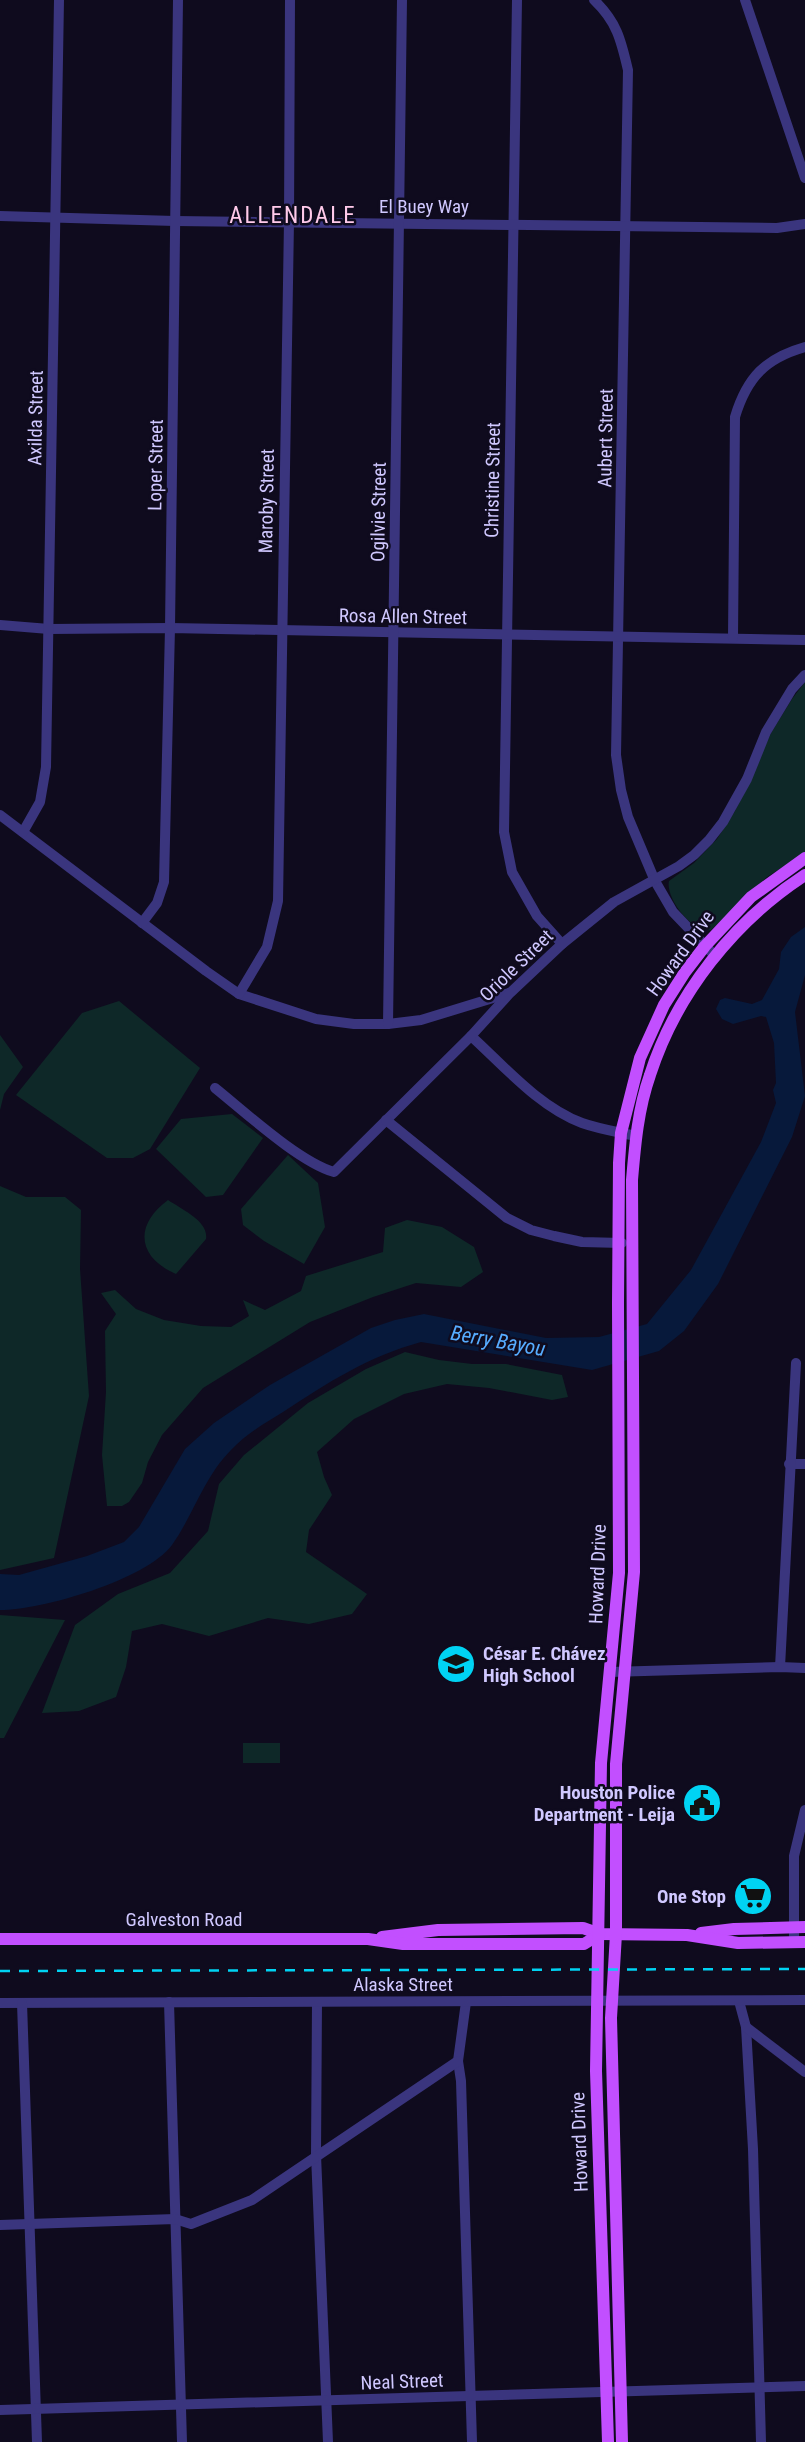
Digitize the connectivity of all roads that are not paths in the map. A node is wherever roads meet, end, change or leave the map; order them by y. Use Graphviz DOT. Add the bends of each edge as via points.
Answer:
graph roads {
  1 [pos="59,0"];
  2 [pos="178,0"];
  3 [pos="290,0"];
  4 [pos="402,0"];
  5 [pos="517,0"];
  6 [pos="594,0"];
  7 [pos="745,0"];
  8 [pos="805,178"];
  9 [pos="0,216"];
  10 [pos="55,217"];
  11 [pos="175,221"];
  12 [pos="289,221"];
  13 [pos="400,224"];
  14 [pos="513,224"];
  15 [pos="805,224"];
  16 [pos="625,227"];
  17 [pos="805,347"];
  18 [pos="0,625"];
  19 [pos="170,628"];
  20 [pos="49,629"];
  21 [pos="282,631"];
  22 [pos="394,632"];
  23 [pos="507,635"];
  24 [pos="619,636"];
  25 [pos="733,638"];
  26 [pos="805,640"];
  27 [pos="805,675"];
  28 [pos="0,815"];
  29 [pos="23,832"];
  30 [pos="805,858"];
  31 [pos="793,866"];
  32 [pos="802,877"];
  33 [pos="655,881"];
  34 [pos="142,923"];
  35 [pos="562,944"];
  36 [pos="705,946"];
  37 [pos="716,957"];
  38 [pos="510,993"];
  39 [pos="239,994"];
  40 [pos="388,1024"];
  41 [pos="651,1031"];
  42 [pos="471,1036"];
  43 [pos="664,1037"];
  44 [pos="215,1088"];
  45 [pos="386,1120"];
  46 [pos="621,1133"];
  47 [pos="636,1136"];
  48 [pos="618,1243"];
  49 [pos="633,1244"];
  50 [pos="796,1363"];
  51 [pos="618,1453"];
  52 [pos="634,1453"];
  53 [pos="789,1464"];
  54 [pos="805,1464"];
  55 [pos="634,1572"];
  56 [pos="619,1573"];
  57 [pos="780,1667"];
  58 [pos="805,1668"];
  59 [pos="624,1671"];
  60 [pos="610,1672"];
  61 [pos="601,1789"];
  62 [pos="616,1789"];
  63 [pos="805,1810"];
  64 [pos="800,1928"];
  65 [pos="456,1930"];
  66 [pos="600,1934"];
  67 [pos="616,1934"];
  68 [pos="687,1935"];
  69 [pos="0,1939"];
  70 [pos="368,1939"];
  71 [pos="799,1942"];
  72 [pos="456,1944"];
  73 [pos="598,2000"];
  74 [pos="613,2000"];
  75 [pos="805,2000"];
  76 [pos="317,2001"];
  77 [pos="739,2001"];
  78 [pos="169,2002"];
  79 [pos="466,2002"];
  80 [pos="0,2003"];
  81 [pos="22,2003"];
  82 [pos="746,2027"];
  83 [pos="458,2061"];
  84 [pos="805,2072"];
  85 [pos="316,2155"];
  86 [pos="176,2219"];
  87 [pos="31,2224"];
  88 [pos="0,2225"];
  89 [pos="601,2241"];
  90 [pos="617,2241"];
  91 [pos="805,2386"];
  92 [pos="760,2388"];
  93 [pos="606,2392"];
  94 [pos="621,2392"];
  95 [pos="471,2396"];
  96 [pos="327,2401"];
  97 [pos="181,2404"];
  98 [pos="36,2408"];
  99 [pos="0,2410"];
  100 [pos="37,2442"];
  101 [pos="182,2442"];
  102 [pos="328,2442"];
  103 [pos="472,2442"];
  104 [pos="608,2442"];
  105 [pos="622,2442"];
  106 [pos="761,2442"];
  1 -- 10 [label="street, Axilda Street"];
  2 -- 11 [label="street, Loper Street"];
  3 -- 12 [label="street, Maroby Street"];
  4 -- 13 [label="street, Ogilvie Street"];
  5 -- 14 [label="street, Christine Street"];
  6 -- 16 [label="street, Aubert Street" via="620,34 628,70"];
  7 -- 8 [label="street"];
  9 -- 10 [label="street, El Buey Way"];
  10 -- 11 [label="street, El Buey Way"];
  10 -- 20 [label="street, Axilda Street"];
  11 -- 12 [label="street, El Buey Way"];
  11 -- 19 [label="street, Loper Street"];
  12 -- 13 [label="street, El Buey Way"];
  12 -- 21 [label="street, Maroby Street"];
  13 -- 14 [label="street, El Buey Way"];
  13 -- 22 [label="street, Ogilvie Street"];
  14 -- 16 [label="street, El Buey Way"];
  14 -- 23 [label="street, Christine Street"];
  15 -- 16 [label="street, El Buey Way" via="777,228"];
  16 -- 24 [label="street, Aubert Street"];
  17 -- 25 [label="street" via="781,354 755,374 735,417"];
  18 -- 20 [label="street, Rosa Allen Street"];
  19 -- 20 [label="street, Rosa Allen Street"];
  19 -- 21 [label="street, Rosa Allen Street"];
  19 -- 34 [label="street, Loper Street" via="164,882 157,903"];
  20 -- 29 [label="street, Axilda Street" via="46,767 40,802"];
  21 -- 22 [label="street, Rosa Allen Street"];
  21 -- 39 [label="street, Maroby Street" via="278,901 267,947"];
  22 -- 23 [label="street, Rosa Allen Street"];
  22 -- 40 [label="street, Ogilvie Street"];
  23 -- 24 [label="street, Rosa Allen Street"];
  23 -- 35 [label="street, Christine Street" via="504,832 512,872 537,916"];
  24 -- 25 [label="street, Rosa Allen Street"];
  24 -- 33 [label="street, Aubert Street" via="616,755 621,790"];
  25 -- 26 [label="street, Rosa Allen Street"];
  27 -- 33 [label="street, Oriole Street" via="766,732 723,822 694,855"];
  28 -- 29 [label="street"];
  29 -- 34 [label="street"];
  30 -- 31 [label="main road, Howard Drive"];
  31 -- 32 [label="main road"];
  31 -- 36 [label="main road, Howard Drive" via="751,897"];
  32 -- 37 [label="main road, Howard Drive" via="762,907"];
  33 -- 35 [label="street, Oriole Street" via="614,902"];
  33 -- 36 [label="street, Aubert Street" via="673,912"];
  34 -- 39 [label="street"];
  35 -- 38 [label="street, Oriole Street"];
  36 -- 37 [label="street, Aubert Street"];
  36 -- 41 [label="main road, Howard Drive"];
  37 -- 43 [label="main road, Howard Drive"];
  38 -- 40 [label="street" via="441,1015"];
  38 -- 42 [label="street, Oriole Street"];
  39 -- 40 [label="street" via="316,1019"];
  41 -- 43 [label="main road"];
  41 -- 46 [label="main road, Howard Drive"];
  42 -- 45 [label="street, Oriole Street"];
  42 -- 46 [label="street" via="535,1094 566,1115"];
  43 -- 47 [label="main road, Howard Drive" via="649,1076"];
  44 -- 45 [label="street, Oriole Street" via="284,1143 334,1172"];
  45 -- 48 [label="street" via="507,1218 554,1237"];
  46 -- 47 [label="street"];
  46 -- 48 [label="main road, Howard Drive"];
  47 -- 49 [label="main road, Howard Drive"];
  48 -- 49 [label="street"];
  48 -- 51 [label="main road, Howard Drive"];
  49 -- 52 [label="main road, Howard Drive"];
  50 -- 53 [label="street"];
  51 -- 52 [label="main road"];
  51 -- 56 [label="main road, Howard Drive"];
  52 -- 55 [label="main road, Howard Drive"];
  53 -- 54 [label="street"];
  53 -- 57 [label="street"];
  55 -- 56 [label="main road"];
  55 -- 59 [label="main road, Howard Drive"];
  56 -- 60 [label="main road, Howard Drive"];
  57 -- 58 [label="street"];
  57 -- 59 [label="street"];
  59 -- 60 [label="street"];
  59 -- 62 [label="main road, Howard Drive"];
  60 -- 61 [label="main road, Howard Drive"];
  61 -- 62 [label="main road"];
  61 -- 66 [label="main road, Howard Drive"];
  62 -- 67 [label="main road, Howard Drive"];
  63 -- 64 [label="street" via="794,1856"];
  64 -- 68 [label="main road, Galveston Road"];
  64 -- 71 [label="street"];
  65 -- 66 [label="main road, Galveston Road" via="583,1928"];
  65 -- 70 [label="main road, Galveston Road"];
  65 -- 72 [label="main road"];
  66 -- 67 [label="main road, Galveston Road"];
  66 -- 72 [label="main road, Galveston Road" via="584,1944"];
  66 -- 73 [label="main road, Howard Drive"];
  67 -- 68 [label="main road, Galveston Road"];
  67 -- 74 [label="main road, Howard Drive"];
  68 -- 71 [label="main road, Galveston Road" via="738,1942"];
  69 -- 70 [label="main road, Galveston Road"];
  70 -- 72 [label="main road, Galveston Road"];
  73 -- 74 [label="street, Alaska Street"];
  73 -- 79 [label="street, Alaska Street"];
  73 -- 89 [label="main road, Howard Drive"];
  74 -- 77 [label="street, Alaska Street"];
  74 -- 90 [label="main road, Howard Drive"];
  75 -- 77 [label="street, Alaska Street"];
  76 -- 78 [label="street, Alaska Street"];
  76 -- 79 [label="street, Alaska Street"];
  76 -- 85 [label="street"];
  77 -- 82 [label="street"];
  78 -- 81 [label="street, Alaska Street"];
  78 -- 86 [label="street"];
  79 -- 83 [label="street"];
  80 -- 81 [label="street, Alaska Street"];
  81 -- 87 [label="street"];
  82 -- 84 [label="street"];
  82 -- 92 [label="street"];
  83 -- 85 [label="street"];
  83 -- 95 [label="street"];
  85 -- 86 [label="street" via="252,2200 191,2224"];
  85 -- 96 [label="street"];
  86 -- 87 [label="street"];
  86 -- 97 [label="street"];
  87 -- 88 [label="street"];
  87 -- 98 [label="street"];
  89 -- 90 [label="main road"];
  89 -- 93 [label="main road, Howard Drive"];
  90 -- 94 [label="main road, Howard Drive"];
  91 -- 92 [label="street, Neal Street"];
  92 -- 94 [label="street, Neal Street"];
  92 -- 106 [label="street"];
  93 -- 94 [label="street, Neal Street"];
  93 -- 95 [label="street, Neal Street"];
  93 -- 104 [label="main road, Howard Drive"];
  94 -- 105 [label="main road, Howard Drive"];
  95 -- 96 [label="street, Neal Street"];
  95 -- 103 [label="street"];
  96 -- 97 [label="street, Neal Street"];
  96 -- 102 [label="street"];
  97 -- 98 [label="street, Neal Street"];
  97 -- 101 [label="street"];
  98 -- 99 [label="street, Neal Street"];
  98 -- 100 [label="street"];
}
